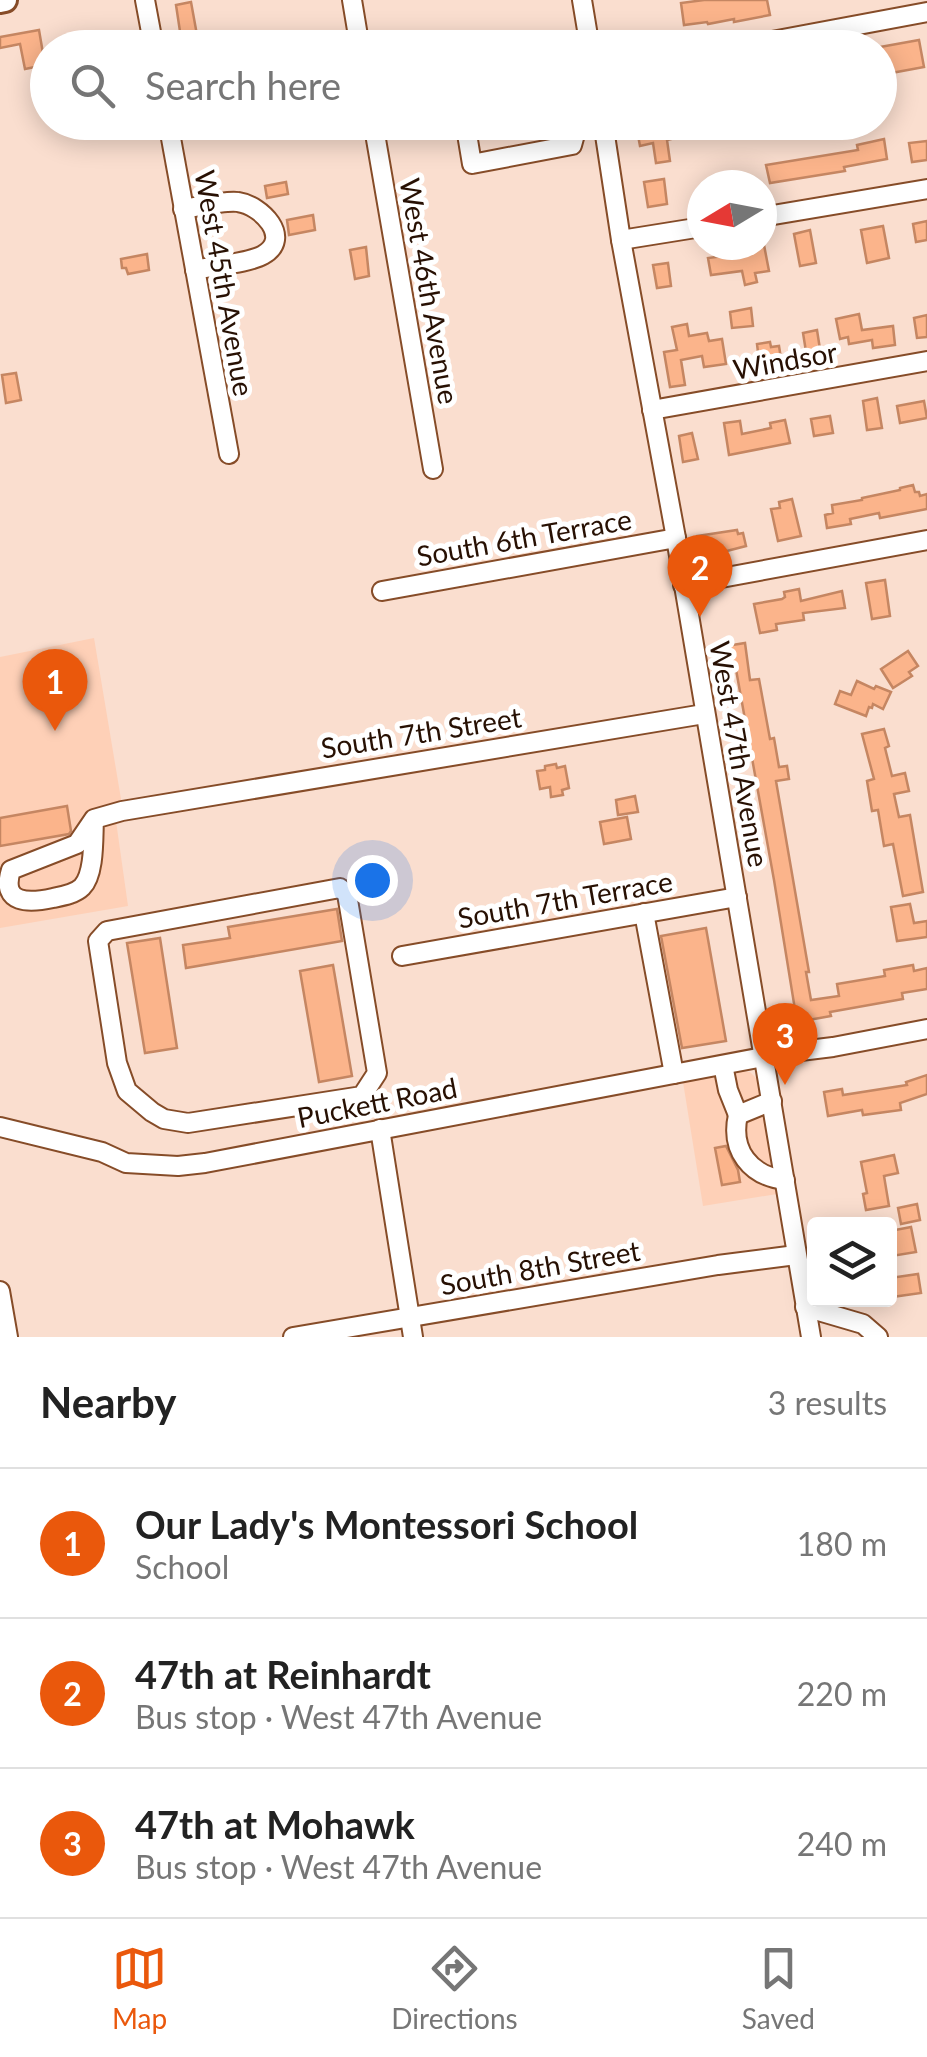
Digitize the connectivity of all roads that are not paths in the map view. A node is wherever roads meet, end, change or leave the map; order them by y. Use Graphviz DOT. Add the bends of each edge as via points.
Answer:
graph roads {
  1 [pos="145,0"];
  2 [pos="352,0"];
  3 [pos="582,0"];
  4 [pos="927,12"];
  5 [pos="151,30"];
  6 [pos="357,30"];
  7 [pos="587,30"];
  8 [pos="831,30"];
  9 [pos="171,140"];
  10 [pos="376,140"];
  11 [pos="468,140"];
  12 [pos="573,140"];
  13 [pos="604,140"];
  14 [pos="927,189"];
  15 [pos="184,209"];
  16 [pos="777,214"];
  17 [pos="687,229"];
  18 [pos="621,240"];
  19 [pos="195,270"];
  20 [pos="927,361"];
  21 [pos="652,410"];
  22 [pos="229,454"];
  23 [pos="434,469"];
  24 [pos="676,538"];
  25 [pos="927,540"];
  26 [pos="683,584"];
  27 [pos="382,590"];
  28 [pos="704,714"];
  29 [pos="94,819"];
  30 [pos="737,896"];
  31 [pos="644,913"];
  32 [pos="402,956"];
  33 [pos="927,1029"];
  34 [pos="765,1056"];
  35 [pos="723,1064"];
  36 [pos="674,1074"];
  37 [pos="362,1096"];
  38 [pos="772,1101"];
  39 [pos="318,1103"];
  40 [pos="738,1115"];
  41 [pos="0,1127"];
  42 [pos="374,1130"];
  43 [pos="324,1140"];
  44 [pos="785,1180"];
  45 [pos="796,1254"];
  46 [pos="0,1291"];
  47 [pos="805,1306"];
  48 [pos="410,1317"];
  49 [pos="8,1337"];
  50 [pos="293,1337"];
  51 [pos="413,1337"];
  52 [pos="811,1337"];
  53 [pos="878,1337"];
  1 -- 5 [label="street"];
  2 -- 6 [label="street"];
  3 -- 7 [label="street"];
  4 -- 8 [label="street"];
  9 -- 15 [label="street, West 45th Avenue"];
  10 -- 23 [label="street, West 46th Avenue"];
  11 -- 12 [label="street" via="472,164"];
  13 -- 18 [label="street, West 47th Avenue"];
  14 -- 16 [label="street"];
  15 -- 19 [label="street, West 45th Avenue"];
  15 -- 19 [label="street" via="241,202 268,218 276,238 259,257"];
  17 -- 18 [label="street"];
  18 -- 21 [label="street, West 47th Avenue"];
  19 -- 22 [label="street, West 45th Avenue"];
  20 -- 21 [label="street, Windsor"];
  21 -- 24 [label="street, West 47th Avenue"];
  24 -- 26 [label="street, West 47th Avenue"];
  24 -- 27 [label="street, South 6th Terrace"];
  25 -- 26 [label="street"];
  26 -- 28 [label="street, West 47th Avenue"];
  28 -- 29 [label="street, South 7th Street"];
  28 -- 30 [label="street, West 47th Avenue"];
  29 -- 29 [label="street" via="78,844 11,870 7,882 14,898 41,901 81,888 90,875"];
  30 -- 31 [label="street, South 7th Terrace"];
  30 -- 34 [label="street, West 47th Avenue"];
  31 -- 32 [label="street, South 7th Terrace"];
  31 -- 36 [label="street"];
  33 -- 34 [label="street, Puckett Road"];
  34 -- 35 [label="street, Puckett Road"];
  34 -- 38 [label="street, West 47th Avenue"];
  35 -- 36 [label="street, Puckett Road"];
  35 -- 40 [label="street"];
  36 -- 42 [label="street, Puckett Road"];
  37 -- 39 [label="street"];
  37 -- 39 [label="street" via="377,1073 348,894 340,888 108,930 98,942 117,1062 127,1090 152,1112 188,1123"];
  37 -- 42 [label="street"];
  38 -- 40 [label="street"];
  38 -- 44 [label="street, West 47th Avenue"];
  39 -- 43 [label="street"];
  40 -- 44 [label="street" via="745,1162"];
  41 -- 43 [label="street, Puckett Road" via="126,1163 178,1166"];
  42 -- 43 [label="street, Puckett Road"];
  42 -- 48 [label="street"];
  44 -- 45 [label="street, West 47th Avenue"];
  45 -- 47 [label="street, West 47th Avenue"];
  45 -- 48 [label="street, South 8th Street"];
  46 -- 49 [label="street"];
  47 -- 52 [label="street, West 47th Avenue"];
  47 -- 53 [label="street" via="863,1324"];
  48 -- 50 [label="street, South 8th Street"];
  48 -- 51 [label="street"];
}
